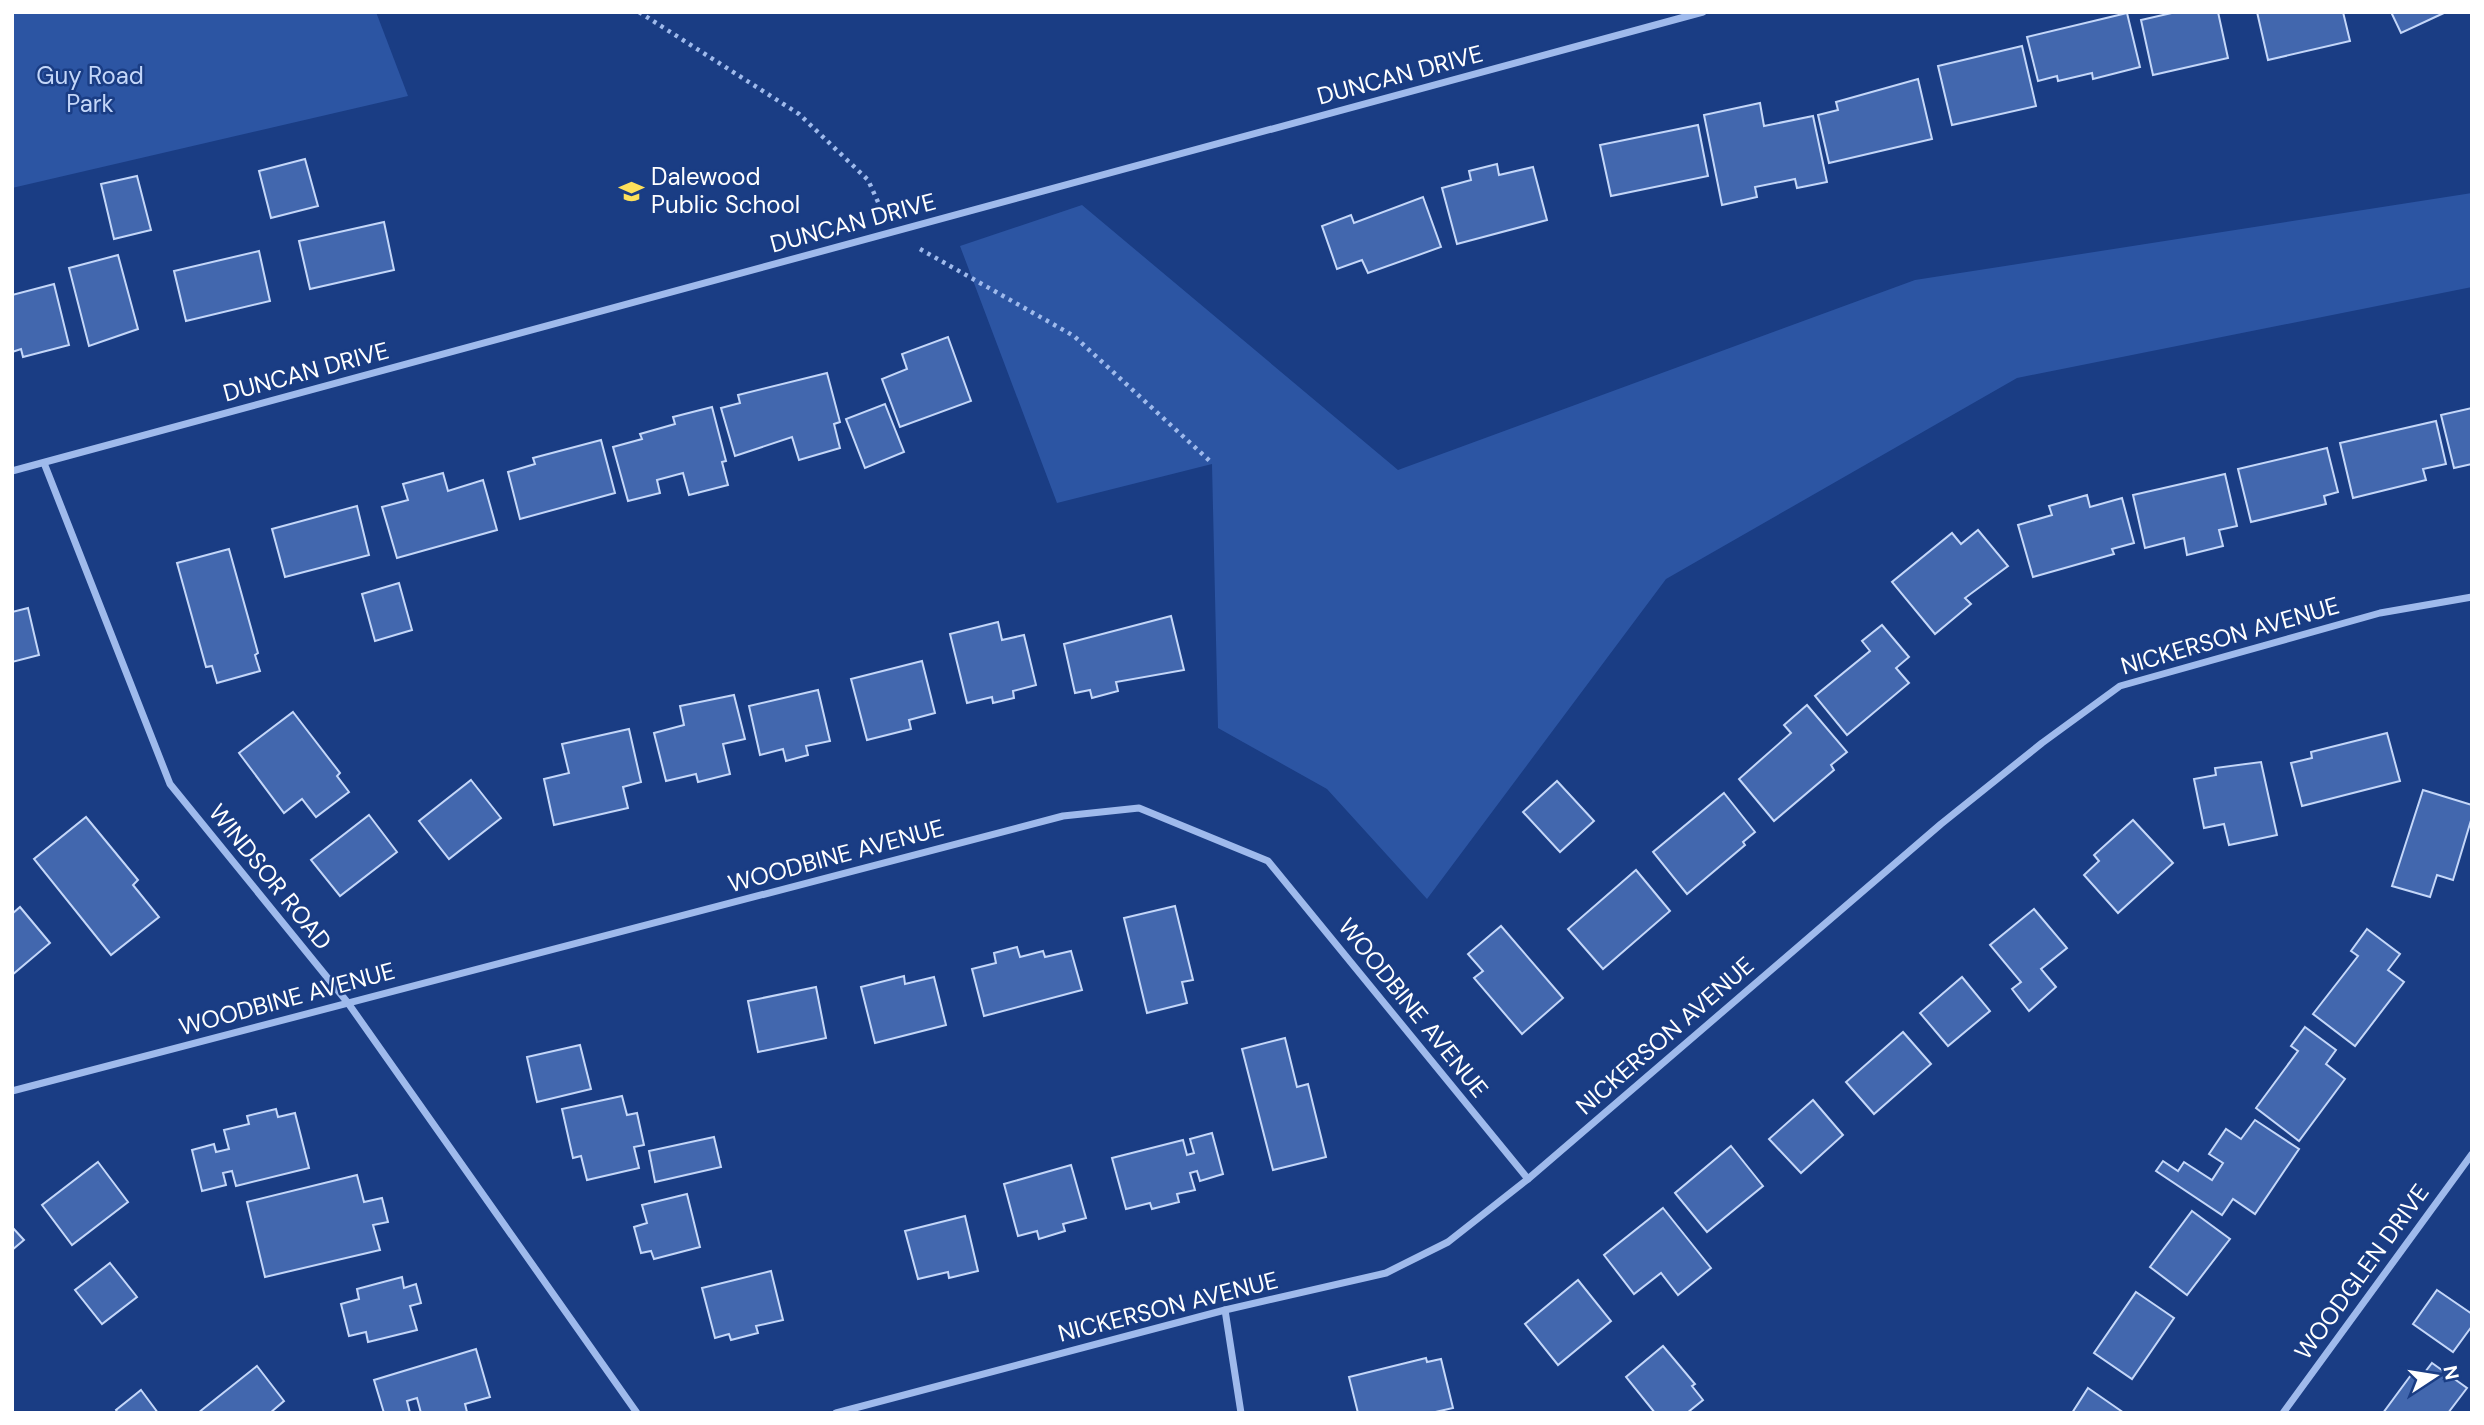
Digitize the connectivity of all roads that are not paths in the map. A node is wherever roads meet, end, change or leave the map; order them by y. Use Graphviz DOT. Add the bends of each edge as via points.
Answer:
graph roads {
  1 [pos="1703,12"];
  2 [pos="44,463"];
  3 [pos="12,471"];
  4 [pos="2472,597"];
  5 [pos="348,1003"];
  6 [pos="12,1091"];
  7 [pos="2472,1154"];
  8 [pos="1528,1179"];
  9 [pos="1225,1310"];
  10 [pos="637,1413"];
  11 [pos="836,1413"];
  12 [pos="1241,1413"];
  13 [pos="2283,1413"];
  1 -- 2 [label="street, DUNCAN DRIVE"];
  2 -- 3 [label="street, DUNCAN DRIVE"];
  2 -- 5 [label="street, WINDSOR ROAD" via="170,784"];
  4 -- 8 [label="street, NICKERSON AVENUE" via="2380,613 2120,687 1941,824"];
  5 -- 6 [label="street, WOODBINE AVENUE"];
  5 -- 8 [label="street, WOODBINE AVENUE" via="1063,816 1139,808 1268,861"];
  5 -- 10 [label="street, WINDSOR ROAD"];
  7 -- 13 [label="street, WOODGLEN DRIVE"];
  8 -- 9 [label="street, NICKERSON AVENUE" via="1448,1242 1386,1273"];
  9 -- 11 [label="street, NICKERSON AVENUE"];
  9 -- 12 [label="street"];
}
